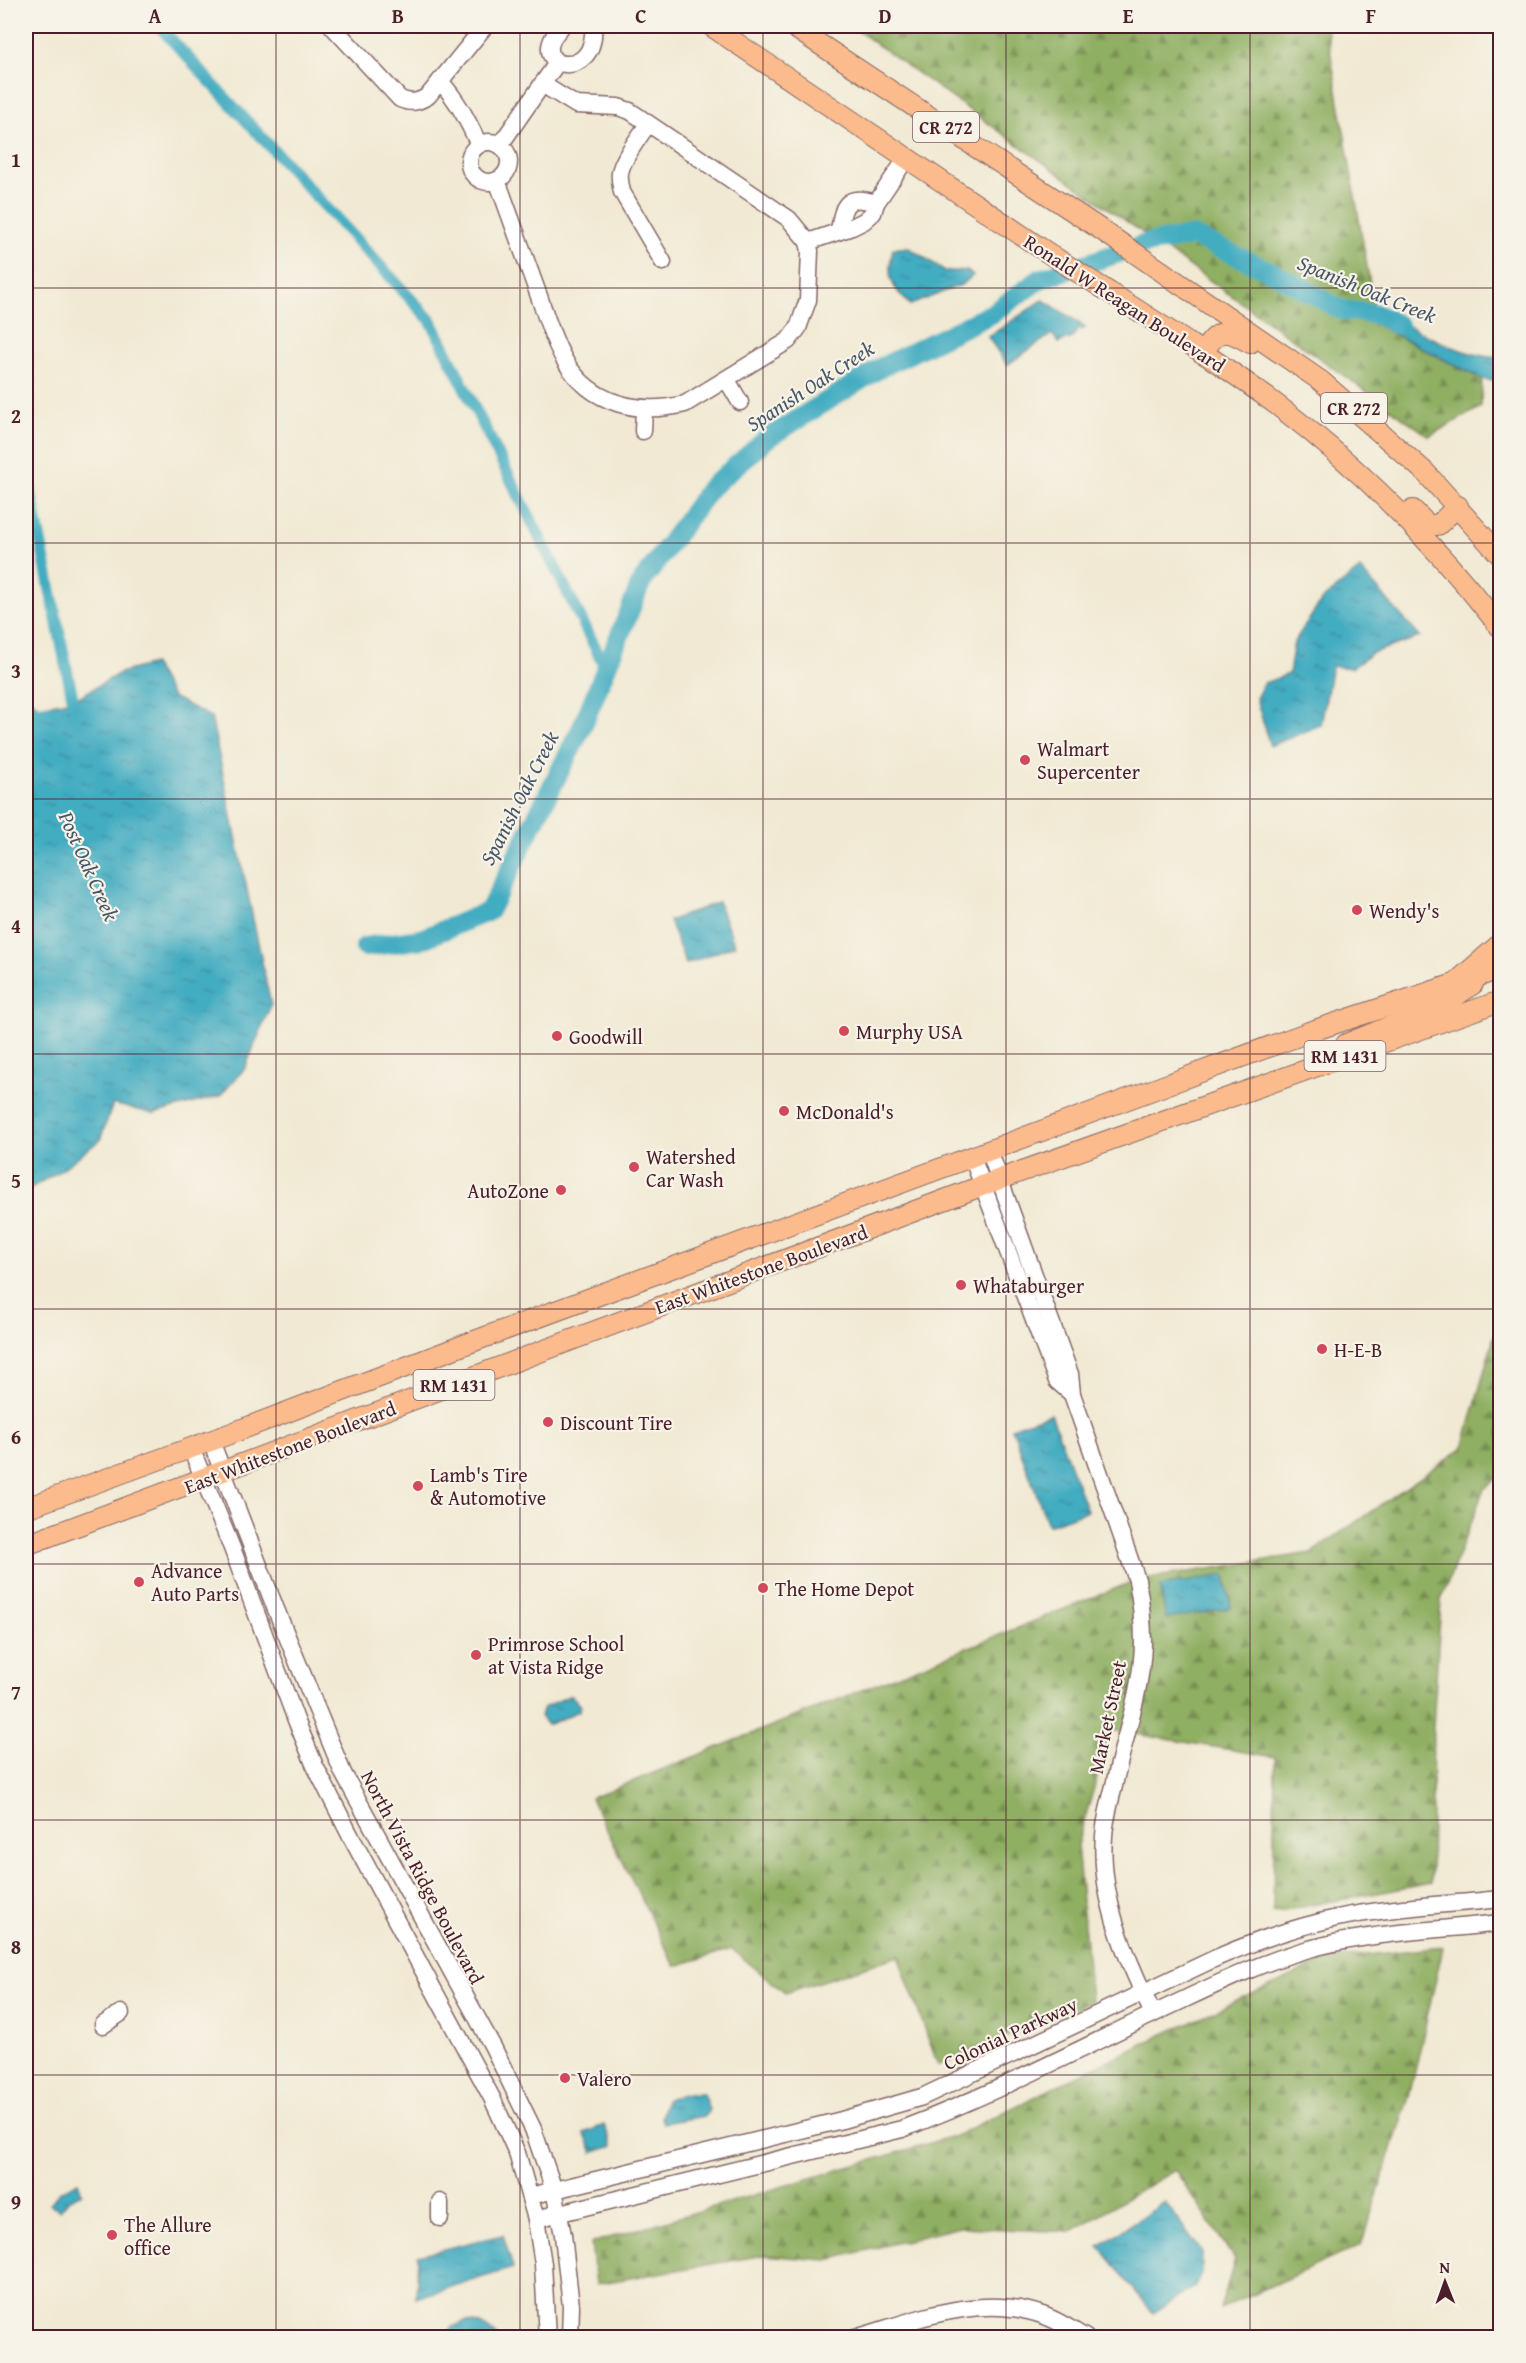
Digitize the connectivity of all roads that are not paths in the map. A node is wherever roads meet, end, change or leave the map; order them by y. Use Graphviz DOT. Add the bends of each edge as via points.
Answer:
graph roads {
  1 [pos="332,26"];
  2 [pos="485,26"];
  3 [pos="562,26"];
  4 [pos="593,26"];
  5 [pos="711,26"];
  6 [pos="792,26"];
  7 [pos="557,63"];
  8 [pos="440,81"];
  9 [pos="542,84"];
  10 [pos="648,124"];
  11 [pos="479,145"];
  12 [pos="500,146"];
  13 [pos="906,159"];
  14 [pos="497,180"];
  15 [pos="876,202"];
  16 [pos="839,231"];
  17 [pos="808,242"];
  18 [pos="663,262"];
  19 [pos="1202,353"];
  20 [pos="1231,372"];
  21 [pos="726,380"];
  22 [pos="740,402"];
  23 [pos="644,410"];
  24 [pos="643,430"];
  25 [pos="1391,441"];
  26 [pos="1458,506"];
  27 [pos="1500,555"];
  28 [pos="1500,626"];
  29 [pos="1500,944"];
  30 [pos="1500,961"];
  31 [pos="1492,973"];
  32 [pos="1454,985"];
  33 [pos="1500,1001"];
  34 [pos="1190,1111"];
  35 [pos="981,1154"];
  36 [pos="991,1183"];
  37 [pos="211,1441"];
  38 [pos="191,1448"];
  39 [pos="223,1472"];
  40 [pos="204,1479"];
  41 [pos="26,1508"];
  42 [pos="26,1545"];
  43 [pos="1500,1899"];
  44 [pos="1500,1923"];
  45 [pos="1143,1993"];
  46 [pos="122,2013"];
  47 [pos="1154,2014"];
  48 [pos="103,2025"];
  49 [pos="554,2190"];
  50 [pos="530,2196"];
  51 [pos="559,2213"];
  52 [pos="536,2219"];
  53 [pos="547,2337"];
  54 [pos="570,2337"];
  55 [pos="855,2337"];
  56 [pos="1086,2337"];
  1 -- 8 [label="street" via="400,99 419,101 429,96"];
  2 -- 8 [label="street"];
  3 -- 7 [label="street" via="551,46"];
  4 -- 7 [label="street" via="593,39 582,58 564,65"];
  5 -- 13 [label="main road, Ronald W Reagan Boulevard"];
  6 -- 25 [label="main road, CR 272" via="1313,375"];
  7 -- 9 [label="street"];
  8 -- 11 [label="street" via="459,104"];
  9 -- 10 [label="street" via="576,105 618,107"];
  9 -- 12 [label="street"];
  10 -- 17 [label="street" via="789,219"];
  10 -- 18 [label="street" via="624,162 620,182"];
  11 -- 12 [label="street" via="488,142"];
  11 -- 14 [label="street" via="469,158 471,171 481,180"];
  12 -- 14 [label="street" via="509,162 505,174"];
  13 -- 15 [label="street"];
  13 -- 19 [label="main road, Ronald W Reagan Boulevard"];
  14 -- 23 [label="street" via="565,362 603,398"];
  15 -- 16 [label="street" via="873,213 864,221"];
  15 -- 16 [label="street" via="857,199 843,206"];
  16 -- 17 [label="street"];
  17 -- 21 [label="street" via="808,300 798,327 788,340"];
  19 -- 20 [label="main road, Ronald W Reagan Boulevard"];
  19 -- 25 [label="main road" via="1217,334 1234,334 1365,427"];
  20 -- 26 [label="main road" via="1276,393 1306,415 1428,525 1437,525"];
  20 -- 28 [label="main road, Ronald W Reagan Boulevard" via="1315,435 1405,516"];
  21 -- 22 [label="street"];
  21 -- 23 [label="street" via="685,405"];
  23 -- 24 [label="street"];
  25 -- 26 [label="main road, CR 272"];
  26 -- 27 [label="main road, CR 272"];
  29 -- 32 [label="main road"];
  30 -- 31 [label="main road"];
  31 -- 32 [label="main road, East Whitestone Boulevard / RM 1431"];
  31 -- 34 [label="main road" via="1443,1005 1209,1095"];
  32 -- 35 [label="main road, East Whitestone Boulevard / RM 1431" via="1309,1032"];
  33 -- 34 [label="main road, East Whitestone Boulevard / RM 1431"];
  34 -- 36 [label="main road, East Whitestone Boulevard / RM 1431"];
  35 -- 36 [label="street, Market Street"];
  35 -- 37 [label="main road, East Whitestone Boulevard / RM 1431"];
  36 -- 39 [label="main road, East Whitestone Boulevard / RM 1431"];
  36 -- 45 [label="street, Market Street" via="1070,1374 1072,1394 1137,1580 1143,1645 1138,1686 1104,1835 1112,1916"];
  37 -- 38 [label="main road, East Whitestone Boulevard / RM 1431"];
  37 -- 39 [label="street, North Vista Ridge Boulevard"];
  38 -- 40 [label="street"];
  38 -- 41 [label="main road, East Whitestone Boulevard / RM 1431"];
  39 -- 40 [label="main road, East Whitestone Boulevard / RM 1431"];
  39 -- 49 [label="street, North Vista Ridge Boulevard" via="343,1773 496,2053 533,2129"];
  40 -- 42 [label="main road, East Whitestone Boulevard / RM 1431"];
  40 -- 50 [label="street" via="315,1766 492,2098 517,2153"];
  43 -- 45 [label="street, Colonial Parkway" via="1375,1912 1296,1928 1256,1941"];
  44 -- 47 [label="street" via="1379,1935 1302,1951"];
  45 -- 47 [label="street, Market Street"];
  45 -- 49 [label="street, Colonial Parkway" via="922,2097"];
  46 -- 48 [label="street"];
  47 -- 51 [label="street" via="961,2106 902,2128"];
  49 -- 50 [label="street, Colonial Parkway"];
  49 -- 51 [label="street, North Vista Ridge Boulevard"];
  50 -- 52 [label="street"];
  51 -- 52 [label="street"];
  51 -- 54 [label="street, North Vista Ridge Boulevard" via="568,2280"];
  52 -- 53 [label="street"];
  55 -- 56 [label="street" via="974,2306 1024,2310"];
}
